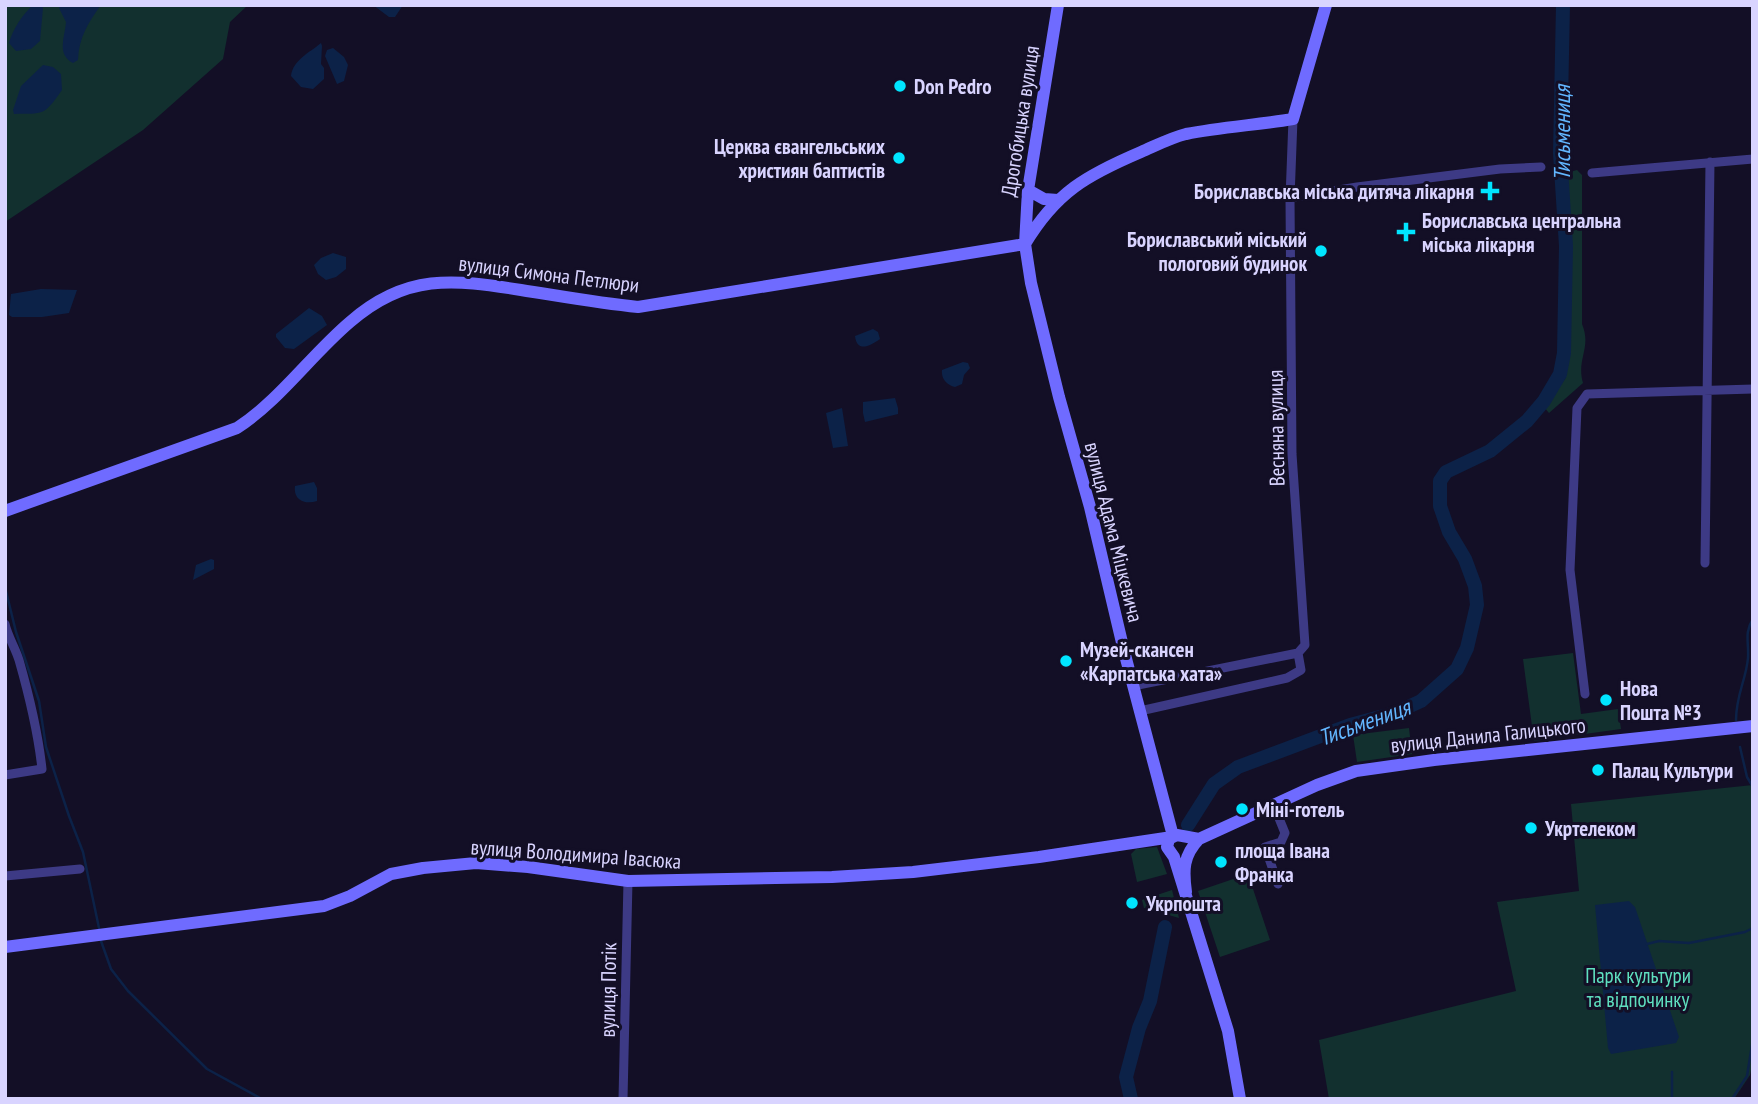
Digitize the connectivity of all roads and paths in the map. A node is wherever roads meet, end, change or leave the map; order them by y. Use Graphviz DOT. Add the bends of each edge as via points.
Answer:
graph roads {
  1 [pos="1058,5"];
  2 [pos="1326,5"];
  3 [pos="1293,118"];
  4 [pos="1753,159"];
  5 [pos="1710,162"];
  6 [pos="1541,167"];
  7 [pos="1592,173"];
  8 [pos="1028,190"];
  9 [pos="1290,198"];
  10 [pos="1058,201"];
  11 [pos="1025,244"];
  12 [pos="1753,389"];
  13 [pos="1706,390"];
  14 [pos="5,511"];
  15 [pos="1705,563"];
  16 [pos="5,624"];
  17 [pos="1298,653"];
  18 [pos="1133,686"];
  19 [pos="1585,694"];
  20 [pos="1140,711"];
  21 [pos="1753,726"];
  22 [pos="5,775"];
  23 [pos="1273,806"];
  24 [pos="1199,839"];
  25 [pos="1174,840"];
  26 [pos="1188,851"];
  27 [pos="80,869"];
  28 [pos="5,876"];
  29 [pos="628,881"];
  30 [pos="1278,884"];
  31 [pos="1186,892"];
  32 [pos="5,947"];
  33 [pos="623,1099"];
  34 [pos="1240,1099"];
  1 -- 8 [label="main road, Дрогобицька вулиця"];
  2 -- 3 [label="main road"];
  3 -- 9 [label="street, Весняна вулиця"];
  3 -- 10 [label="main road" via="1183,135 1083,179"];
  4 -- 5 [label="street"];
  5 -- 7 [label="street"];
  5 -- 13 [label="street"];
  6 -- 9 [label="street"];
  8 -- 10 [label="main road"];
  8 -- 11 [label="main road, Дрогобицька вулиця"];
  9 -- 17 [label="street, Весняна вулиця" via="1292,454 1305,645"];
  10 -- 11 [label="main road"];
  11 -- 14 [label="main road, вулиця Симона Петлюри" via="638,306 466,282 415,285 365,309 237,428"];
  11 -- 18 [label="main road, вулиця Адама Міцкевича"];
  12 -- 13 [label="street"];
  13 -- 15 [label="street"];
  13 -- 19 [label="street" via="1587,394 1577,408 1570,569"];
  16 -- 22 [label="street" via="38,733 42,769"];
  17 -- 18 [label="street"];
  17 -- 20 [label="street, Весняна вулиця" via="1301,670 1287,678"];
  18 -- 20 [label="main road, вулиця Адама Міцкевича"];
  20 -- 25 [label="main road, вулиця Адама Міцкевича"];
  21 -- 23 [label="main road, вулиця Данила Галицького" via="1380,767 1344,775"];
  23 -- 24 [label="main road, вулиця Данила Галицького"];
  23 -- 30 [label="street" via="1285,834 1281,842 1265,847"];
  24 -- 25 [label="main road"];
  24 -- 26 [label="main road"];
  25 -- 26 [label="main road" via="1184,856"];
  25 -- 29 [label="main road, вулиця Володимира Івасюка" via="913,872"];
  25 -- 31 [label="main road"];
  26 -- 31 [label="main road"];
  27 -- 28 [label="street"];
  29 -- 32 [label="main road, вулиця Володимира Івасюка" via="476,863 423,868 391,874 324,906"];
  29 -- 33 [label="street, вулиця Потік"];
  31 -- 34 [label="main road" via="1228,1031"];
}
